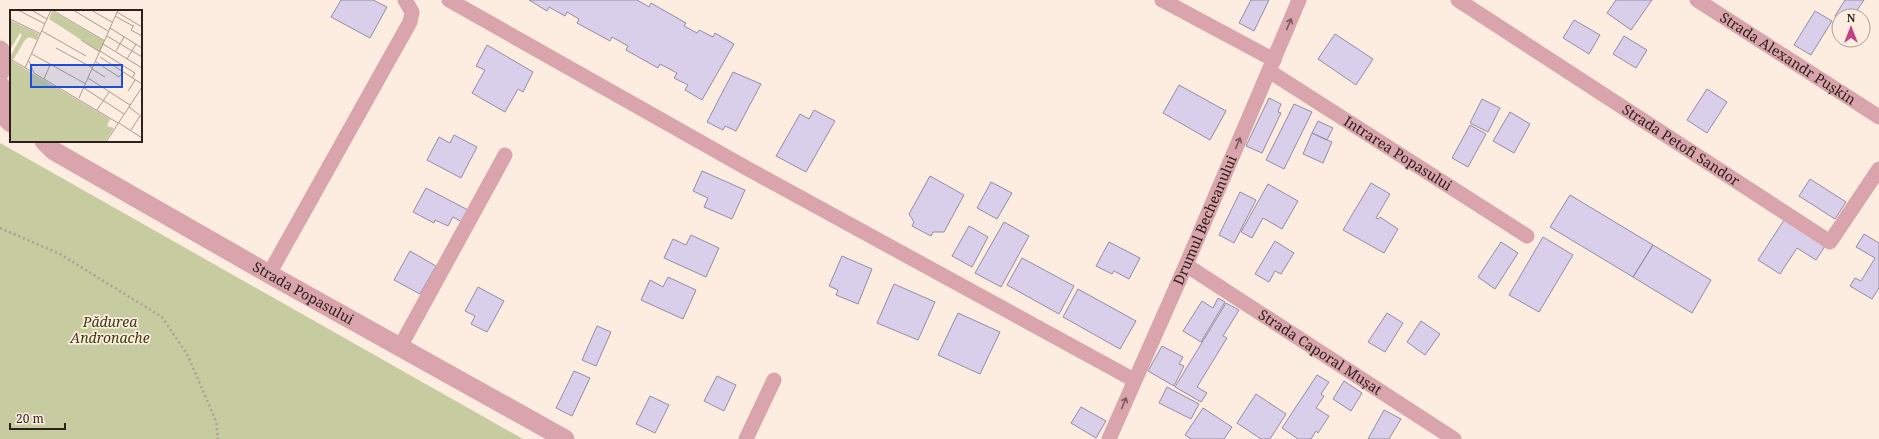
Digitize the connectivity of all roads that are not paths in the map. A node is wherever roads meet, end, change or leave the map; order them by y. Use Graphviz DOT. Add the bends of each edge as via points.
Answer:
graph roads {
  1 [pos="405,0"];
  2 [pos="449,0"];
  3 [pos="1162,0"];
  4 [pos="1299,0"];
  5 [pos="1458,0"];
  6 [pos="1697,0"];
  7 [pos="0,50"];
  8 [pos="1271,66"];
  9 [pos="0,72"];
  10 [pos="0,85"];
  11 [pos="10,101"];
  12 [pos="0,112"];
  13 [pos="1879,117"];
  14 [pos="10,122"];
  15 [pos="37,142"];
  16 [pos="49,146"];
  17 [pos="506,155"];
  18 [pos="1879,169"];
  19 [pos="1527,236"];
  20 [pos="1186,265"];
  21 [pos="269,274"];
  22 [pos="400,347"];
  23 [pos="774,380"];
  24 [pos="1134,380"];
  25 [pos="565,439"];
  26 [pos="746,439"];
  27 [pos="1108,439"];
  28 [pos="1454,439"];
  1 -- 21 [label="street" via="412,12 410,22"];
  2 -- 24 [label="street" via="750,170"];
  3 -- 8 [label="street, Intrarea Popasului"];
  8 -- 4 [label="street, Drumul Becheanului, one-way"];
  5 -- 18 [label="street, Strada Petofi Sandor" via="1830,242"];
  6 -- 13 [label="street, Strada Alexandr Pușkin"];
  7 -- 9 [label="street"];
  8 -- 19 [label="street, Intrarea Popasului"];
  20 -- 8 [label="street, Drumul Becheanului, one-way"];
  10 -- 11 [label="street"];
  12 -- 14 [label="street"];
  15 -- 16 [label="street, Strada Popasului"];
  16 -- 21 [label="street, Strada Popasului"];
  17 -- 22 [label="street"];
  20 -- 24 [label="street, Drumul Becheanului"];
  20 -- 28 [label="street, Strada Caporal Mușat"];
  21 -- 22 [label="street, Strada Popasului"];
  22 -- 25 [label="street, Strada Popasului"];
  23 -- 26 [label="street"];
  27 -- 24 [label="street, Drumul Becheanului, one-way"];
}
